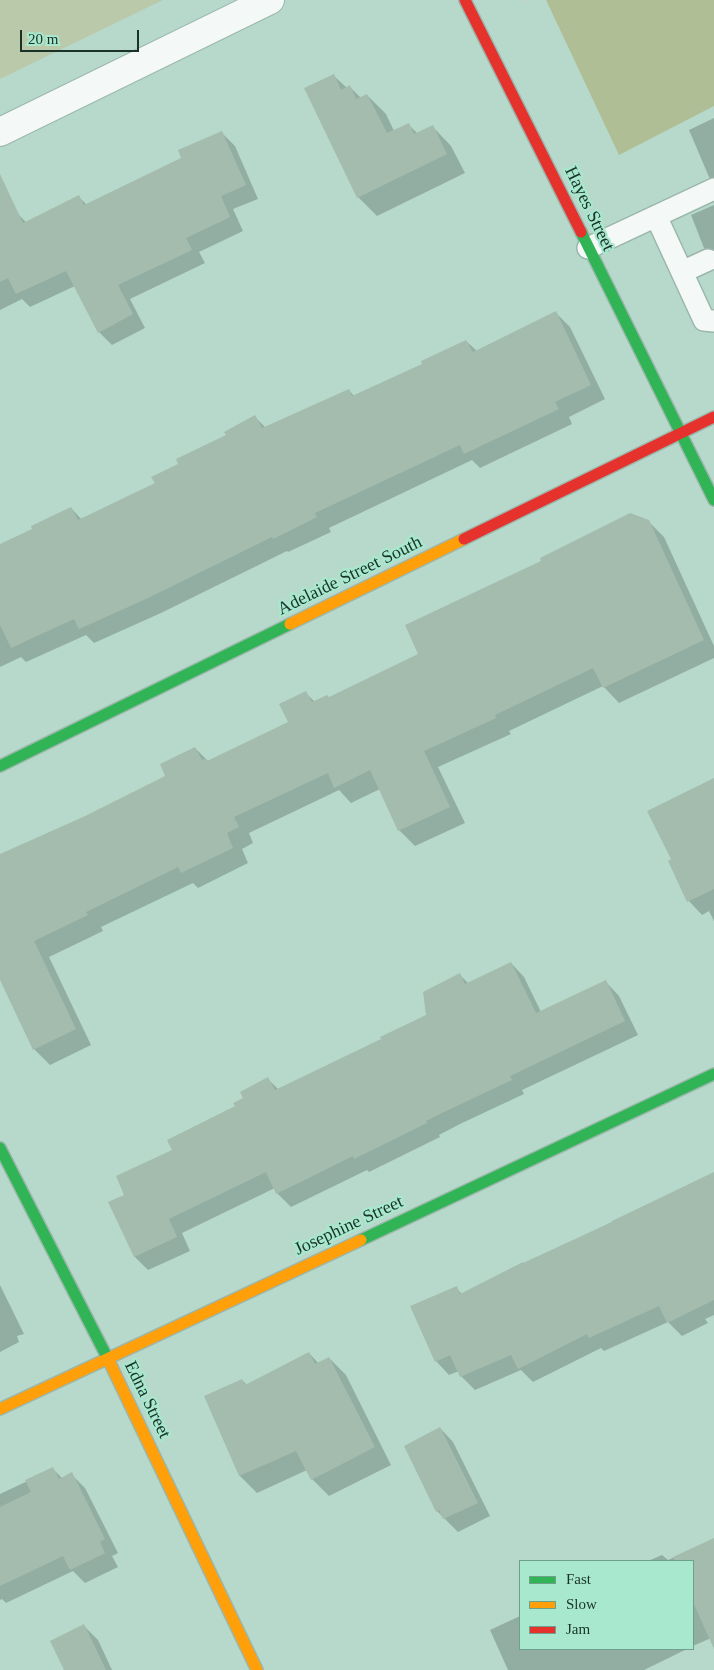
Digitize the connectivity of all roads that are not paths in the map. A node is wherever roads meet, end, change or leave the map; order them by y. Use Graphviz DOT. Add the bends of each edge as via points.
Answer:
graph roads {
  1 [pos="270,0"];
  2 [pos="465,0"];
  3 [pos="0,132"];
  4 [pos="714,189"];
  5 [pos="656,216"];
  6 [pos="588,248"];
  7 [pos="708,260"];
  8 [pos="682,272"];
  9 [pos="714,321"];
  10 [pos="714,417"];
  11 [pos="681,434"];
  12 [pos="714,500"];
  13 [pos="0,766"];
  14 [pos="714,1074"];
  15 [pos="0,1148"];
  16 [pos="108,1358"];
  17 [pos="0,1410"];
  18 [pos="257,1670"];
  1 -- 3 [label="street"];
  2 -- 6 [label="street, Hayes Street"];
  4 -- 5 [label="lane"];
  5 -- 6 [label="lane"];
  5 -- 8 [label="lane"];
  6 -- 11 [label="street, Hayes Street"];
  7 -- 8 [label="lane"];
  8 -- 9 [label="lane" via="704,320"];
  10 -- 11 [label="street, Adelaide Street South"];
  11 -- 12 [label="street, Hayes Street"];
  11 -- 13 [label="street, Adelaide Street South"];
  14 -- 16 [label="street, Josephine Street"];
  15 -- 16 [label="street, Edna Street"];
  16 -- 17 [label="street, Josephine Street"];
  16 -- 18 [label="street, Edna Street"];
}
